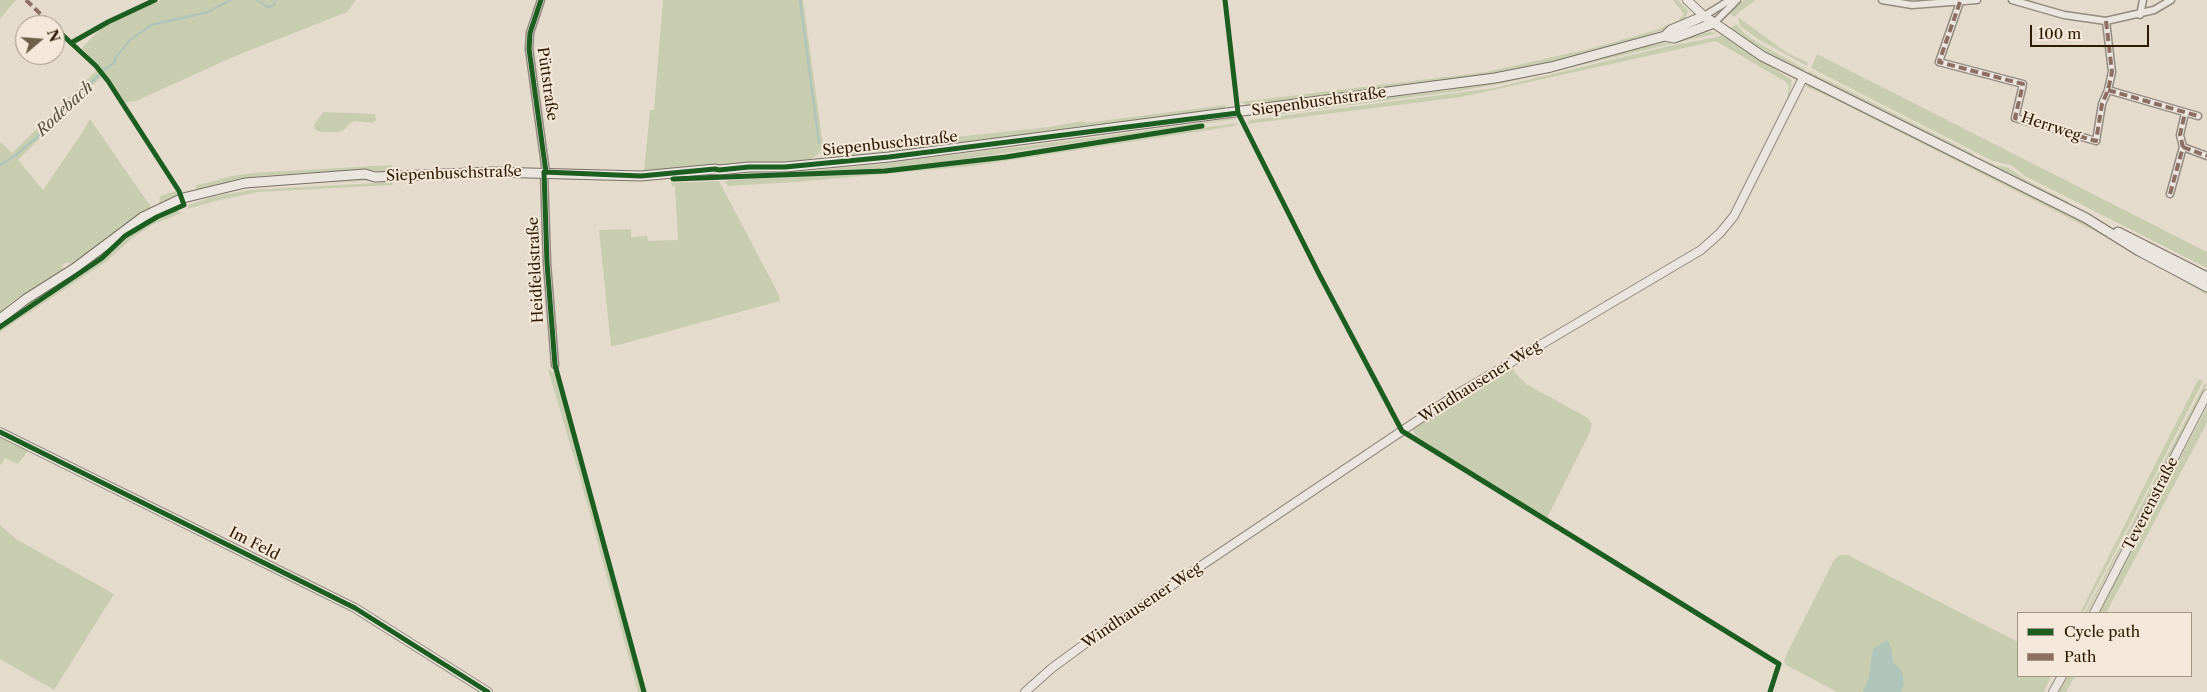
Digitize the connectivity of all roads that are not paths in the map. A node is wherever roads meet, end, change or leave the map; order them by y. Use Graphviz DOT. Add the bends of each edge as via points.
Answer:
graph roads {
  1 [pos="541,0"];
  2 [pos="1687,0"];
  3 [pos="1730,0"];
  4 [pos="1737,0"];
  5 [pos="1882,0"];
  6 [pos="1976,0"];
  7 [pos="2012,0"];
  8 [pos="2143,0"];
  9 [pos="2171,0"];
  10 [pos="1957,1"];
  11 [pos="2140,15"];
  12 [pos="1704,16"];
  13 [pos="2106,21"];
  14 [pos="1714,23"];
  15 [pos="1665,36"];
  16 [pos="1803,78"];
  17 [pos="2108,90"];
  18 [pos="2185,113"];
  19 [pos="2198,116"];
  20 [pos="2183,147"];
  21 [pos="2207,156"];
  22 [pos="545,172"];
  23 [pos="2170,194"];
  24 [pos="2099,225"];
  25 [pos="2207,277"];
  26 [pos="2207,287"];
  27 [pos="0,319"];
  28 [pos="555,365"];
  29 [pos="2207,394"];
  30 [pos="0,432"];
  31 [pos="2095,612"];
  32 [pos="2061,677"];
  33 [pos="488,692"];
  34 [pos="1025,692"];
  35 [pos="2053,692"];
  1 -- 22 [label="street, Püttstraße" via="530,33 529,49"];
  2 -- 12 [label="street"];
  3 -- 12 [label="street"];
  4 -- 14 [label="street"];
  5 -- 10 [label="street" via="1912,5"];
  6 -- 10 [label="street"];
  7 -- 13 [label="street" via="2071,17"];
  8 -- 11 [label="street"];
  9 -- 11 [label="street"];
  10 -- 17 [label="street, Herrweg" via="1939,62 2023,84 2015,118 2096,141 2102,104"];
  11 -- 13 [label="street"];
  12 -- 14 [label="main road"];
  12 -- 15 [label="main road" via="1671,30"];
  13 -- 17 [label="street, Herrweg" via="2112,72"];
  14 -- 15 [label="main road, Siepenbuschstraße" via="1674,38"];
  14 -- 16 [label="main road" via="1762,56"];
  15 -- 22 [label="main road, Siepenbuschstraße" via="1551,67 1495,78 890,158 641,176"];
  16 -- 24 [label="main road"];
  16 -- 34 [label="street, Windhausener Weg" via="1734,216 1701,250 1454,396 1086,643"];
  17 -- 18 [label="street"];
  18 -- 19 [label="street"];
  18 -- 20 [label="street" via="2180,135"];
  20 -- 21 [label="street"];
  20 -- 23 [label="street"];
  22 -- 27 [label="main road, Siepenbuschstraße" via="375,177 365,174 257,181 183,198 143,217"];
  22 -- 28 [label="street, Heidfeldstraße" via="547,263"];
  24 -- 25 [label="main road"];
  24 -- 26 [label="main road" via="2139,251"];
  29 -- 31 [label="street, Teverenstraße"];
  30 -- 33 [label="street, Im Feld" via="354,608"];
  32 -- 35 [label="street"];
}
